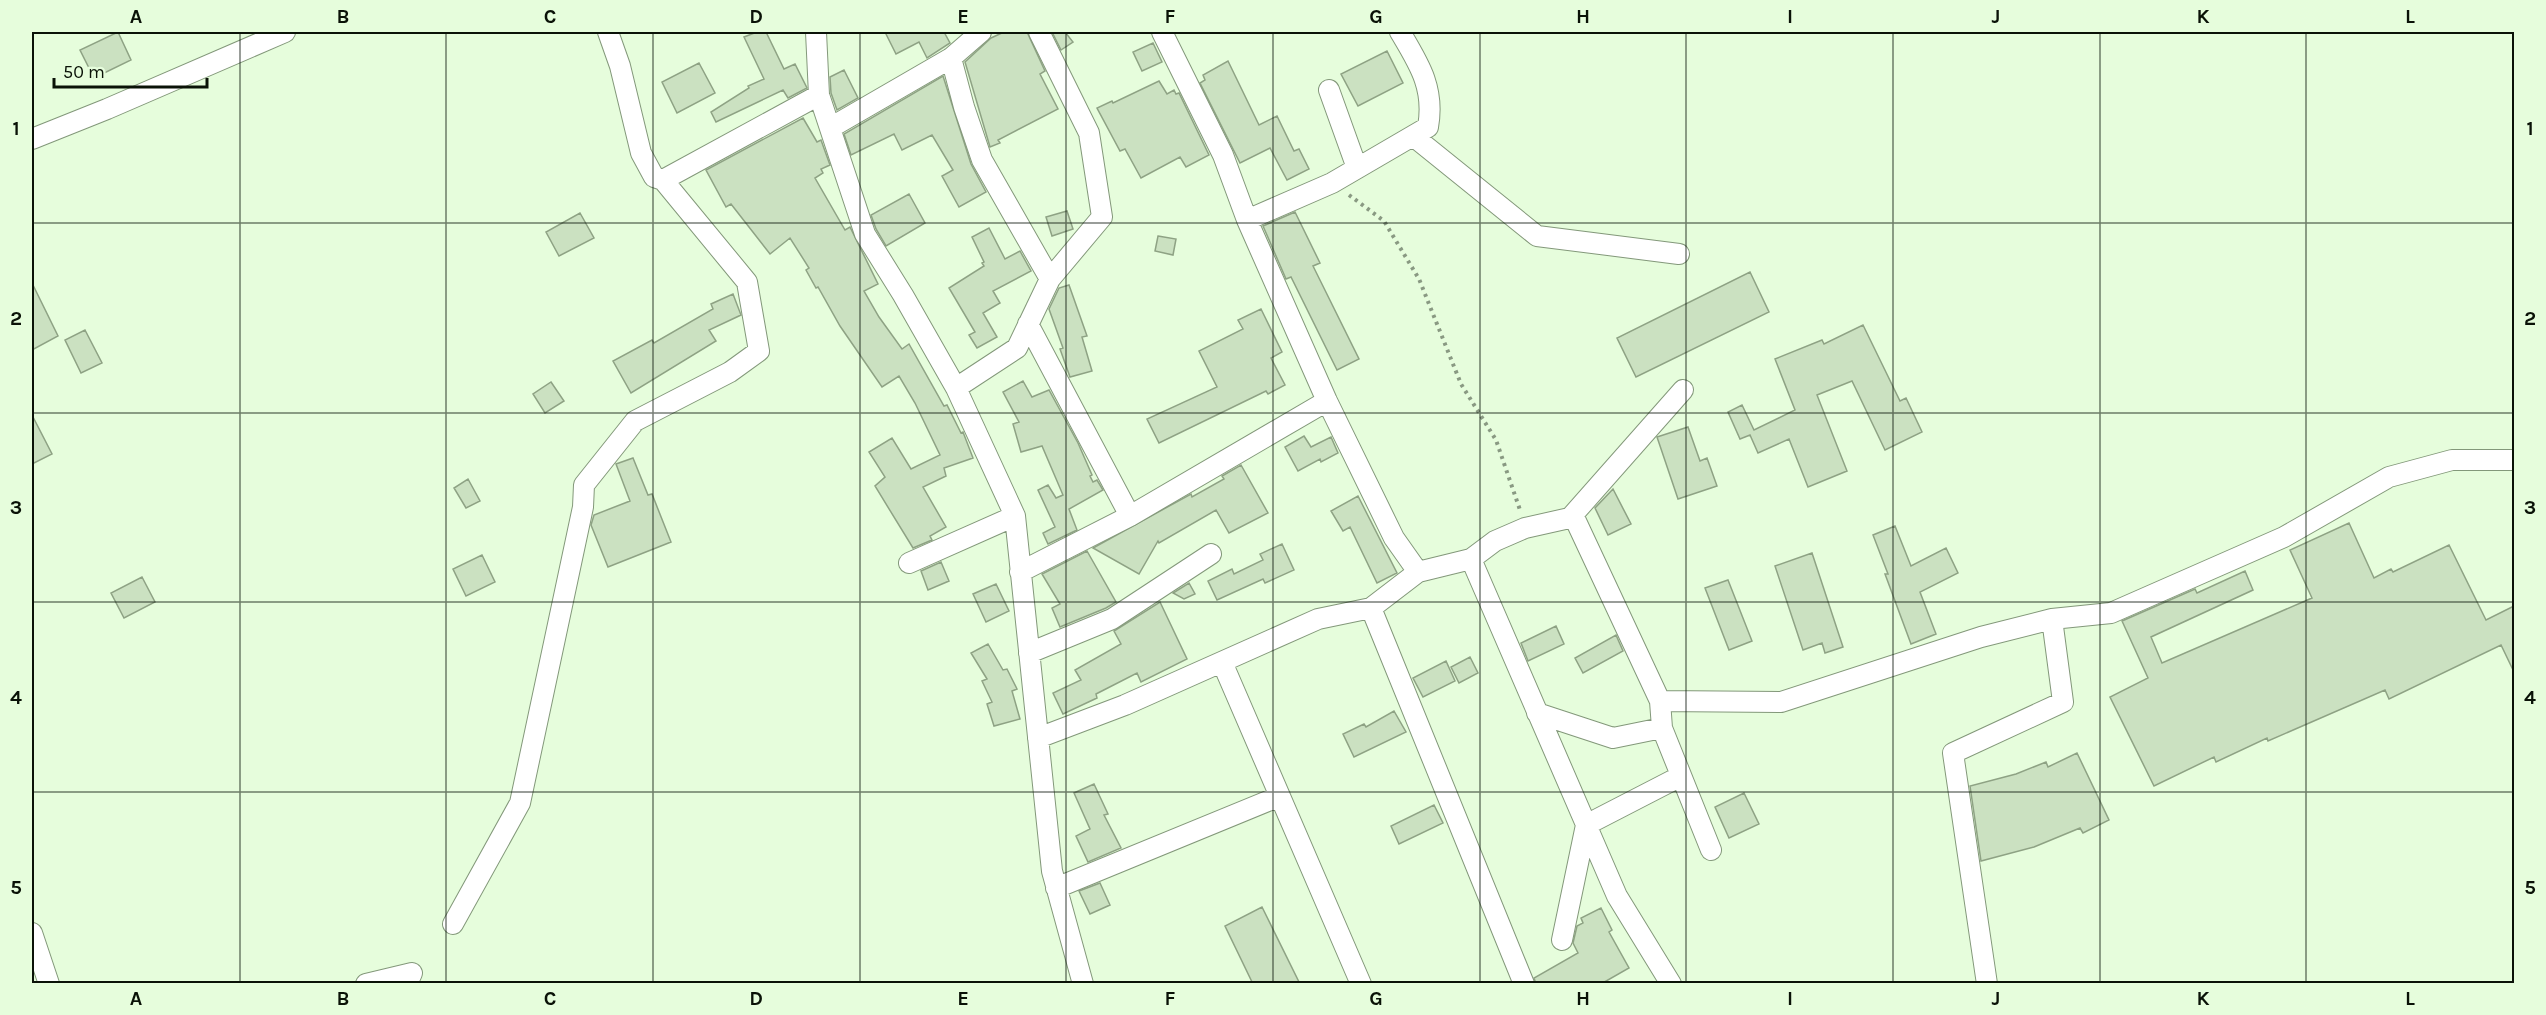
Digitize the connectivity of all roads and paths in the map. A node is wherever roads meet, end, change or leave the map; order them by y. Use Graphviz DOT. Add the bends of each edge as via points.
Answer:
graph roads {
  1 [pos="285,32"];
  2 [pos="608,32"];
  3 [pos="816,32"];
  4 [pos="981,32"];
  5 [pos="1039,32"];
  6 [pos="1162,32"];
  7 [pos="1400,32"];
  8 [pos="951,58"];
  9 [pos="1329,90"];
  10 [pos="819,95"];
  11 [pos="830,128"];
  12 [pos="1413,136"];
  13 [pos="32,139"];
  14 [pos="1357,168"];
  15 [pos="663,180"];
  16 [pos="1332,183"];
  17 [pos="1247,220"];
  18 [pos="1679,254"];
  19 [pos="1050,279"];
  20 [pos="1028,324"];
  21 [pos="956,388"];
  22 [pos="1683,390"];
  23 [pos="1328,401"];
  24 [pos="2514,460"];
  25 [pos="1015,516"];
  26 [pos="1130,516"];
  27 [pos="1570,518"];
  28 [pos="1526,528"];
  29 [pos="1211,554"];
  30 [pos="1471,560"];
  31 [pos="909,563"];
  32 [pos="1020,572"];
  33 [pos="1419,572"];
  34 [pos="1371,608"];
  35 [pos="2052,619"];
  36 [pos="1029,653"];
  37 [pos="1222,662"];
  38 [pos="1660,701"];
  39 [pos="1537,713"];
  40 [pos="1662,728"];
  41 [pos="1038,738"];
  42 [pos="1682,776"];
  43 [pos="1280,796"];
  44 [pos="1586,825"];
  45 [pos="1711,850"];
  46 [pos="1056,888"];
  47 [pos="453,924"];
  48 [pos="32,933"];
  49 [pos="1562,940"];
  50 [pos="50,984"];
  51 [pos="366,984"];
  52 [pos="407,984"];
  53 [pos="1083,984"];
  54 [pos="1362,984"];
  55 [pos="1524,984"];
  56 [pos="1671,984"];
  57 [pos="1987,984"];
  1 -- 13 [label="street"];
  2 -- 15 [label="street" via="641,153 654,177"];
  3 -- 10 [label="street"];
  4 -- 8 [label="street"];
  5 -- 19 [label="street" via="1089,133 1102,217"];
  6 -- 17 [label="street" via="1223,155"];
  7 -- 12 [label="street" via="1425,74 1431,109 1428,127"];
  8 -- 11 [label="street"];
  8 -- 19 [label="street" via="982,159"];
  9 -- 14 [label="street"];
  10 -- 11 [label="street"];
  10 -- 15 [label="street"];
  11 -- 21 [label="street" via="865,234"];
  12 -- 14 [label="street"];
  12 -- 18 [label="street" via="1537,236"];
  14 -- 16 [label="street"];
  15 -- 47 [label="street" via="747,282 759,351 730,372 634,421 584,485 583,507 520,803"];
  16 -- 17 [label="street"];
  16 -- 28 [label="path" via="1384,221 1419,279 1461,384 1496,440"];
  17 -- 23 [label="street"];
  19 -- 20 [label="street"];
  20 -- 21 [label="street" via="1017,348"];
  20 -- 26 [label="street"];
  21 -- 25 [label="street"];
  22 -- 27 [label="street"];
  23 -- 26 [label="street"];
  23 -- 33 [label="street" via="1394,538"];
  24 -- 35 [label="street" via="2452,460 2389,477 2284,537 2111,612"];
  25 -- 31 [label="street"];
  25 -- 32 [label="street"];
  26 -- 32 [label="street"];
  27 -- 28 [label="street"];
  27 -- 38 [label="street" via="1574,518"];
  28 -- 30 [label="street" via="1495,542"];
  29 -- 36 [label="street" via="1112,619"];
  30 -- 33 [label="street"];
  30 -- 39 [label="street"];
  32 -- 36 [label="street"];
  33 -- 34 [label="street"];
  34 -- 37 [label="street" via="1318,619"];
  34 -- 55 [label="street"];
  35 -- 38 [label="street" via="1981,637 1782,702"];
  35 -- 57 [label="street" via="2063,702 1953,753"];
  36 -- 41 [label="street"];
  37 -- 41 [label="street"];
  37 -- 43 [label="street"];
  38 -- 40 [label="street"];
  39 -- 40 [label="street" via="1613,738"];
  39 -- 44 [label="street"];
  40 -- 42 [label="street"];
  41 -- 46 [label="street"];
  42 -- 44 [label="street"];
  42 -- 45 [label="street"];
  43 -- 46 [label="street"];
  43 -- 54 [label="street"];
  44 -- 49 [label="street"];
  44 -- 56 [label="street" via="1617,896"];
  46 -- 53 [label="street"];
  48 -- 50 [label="street"];
  51 -- 52 [label="street" via="412,973"];
}
